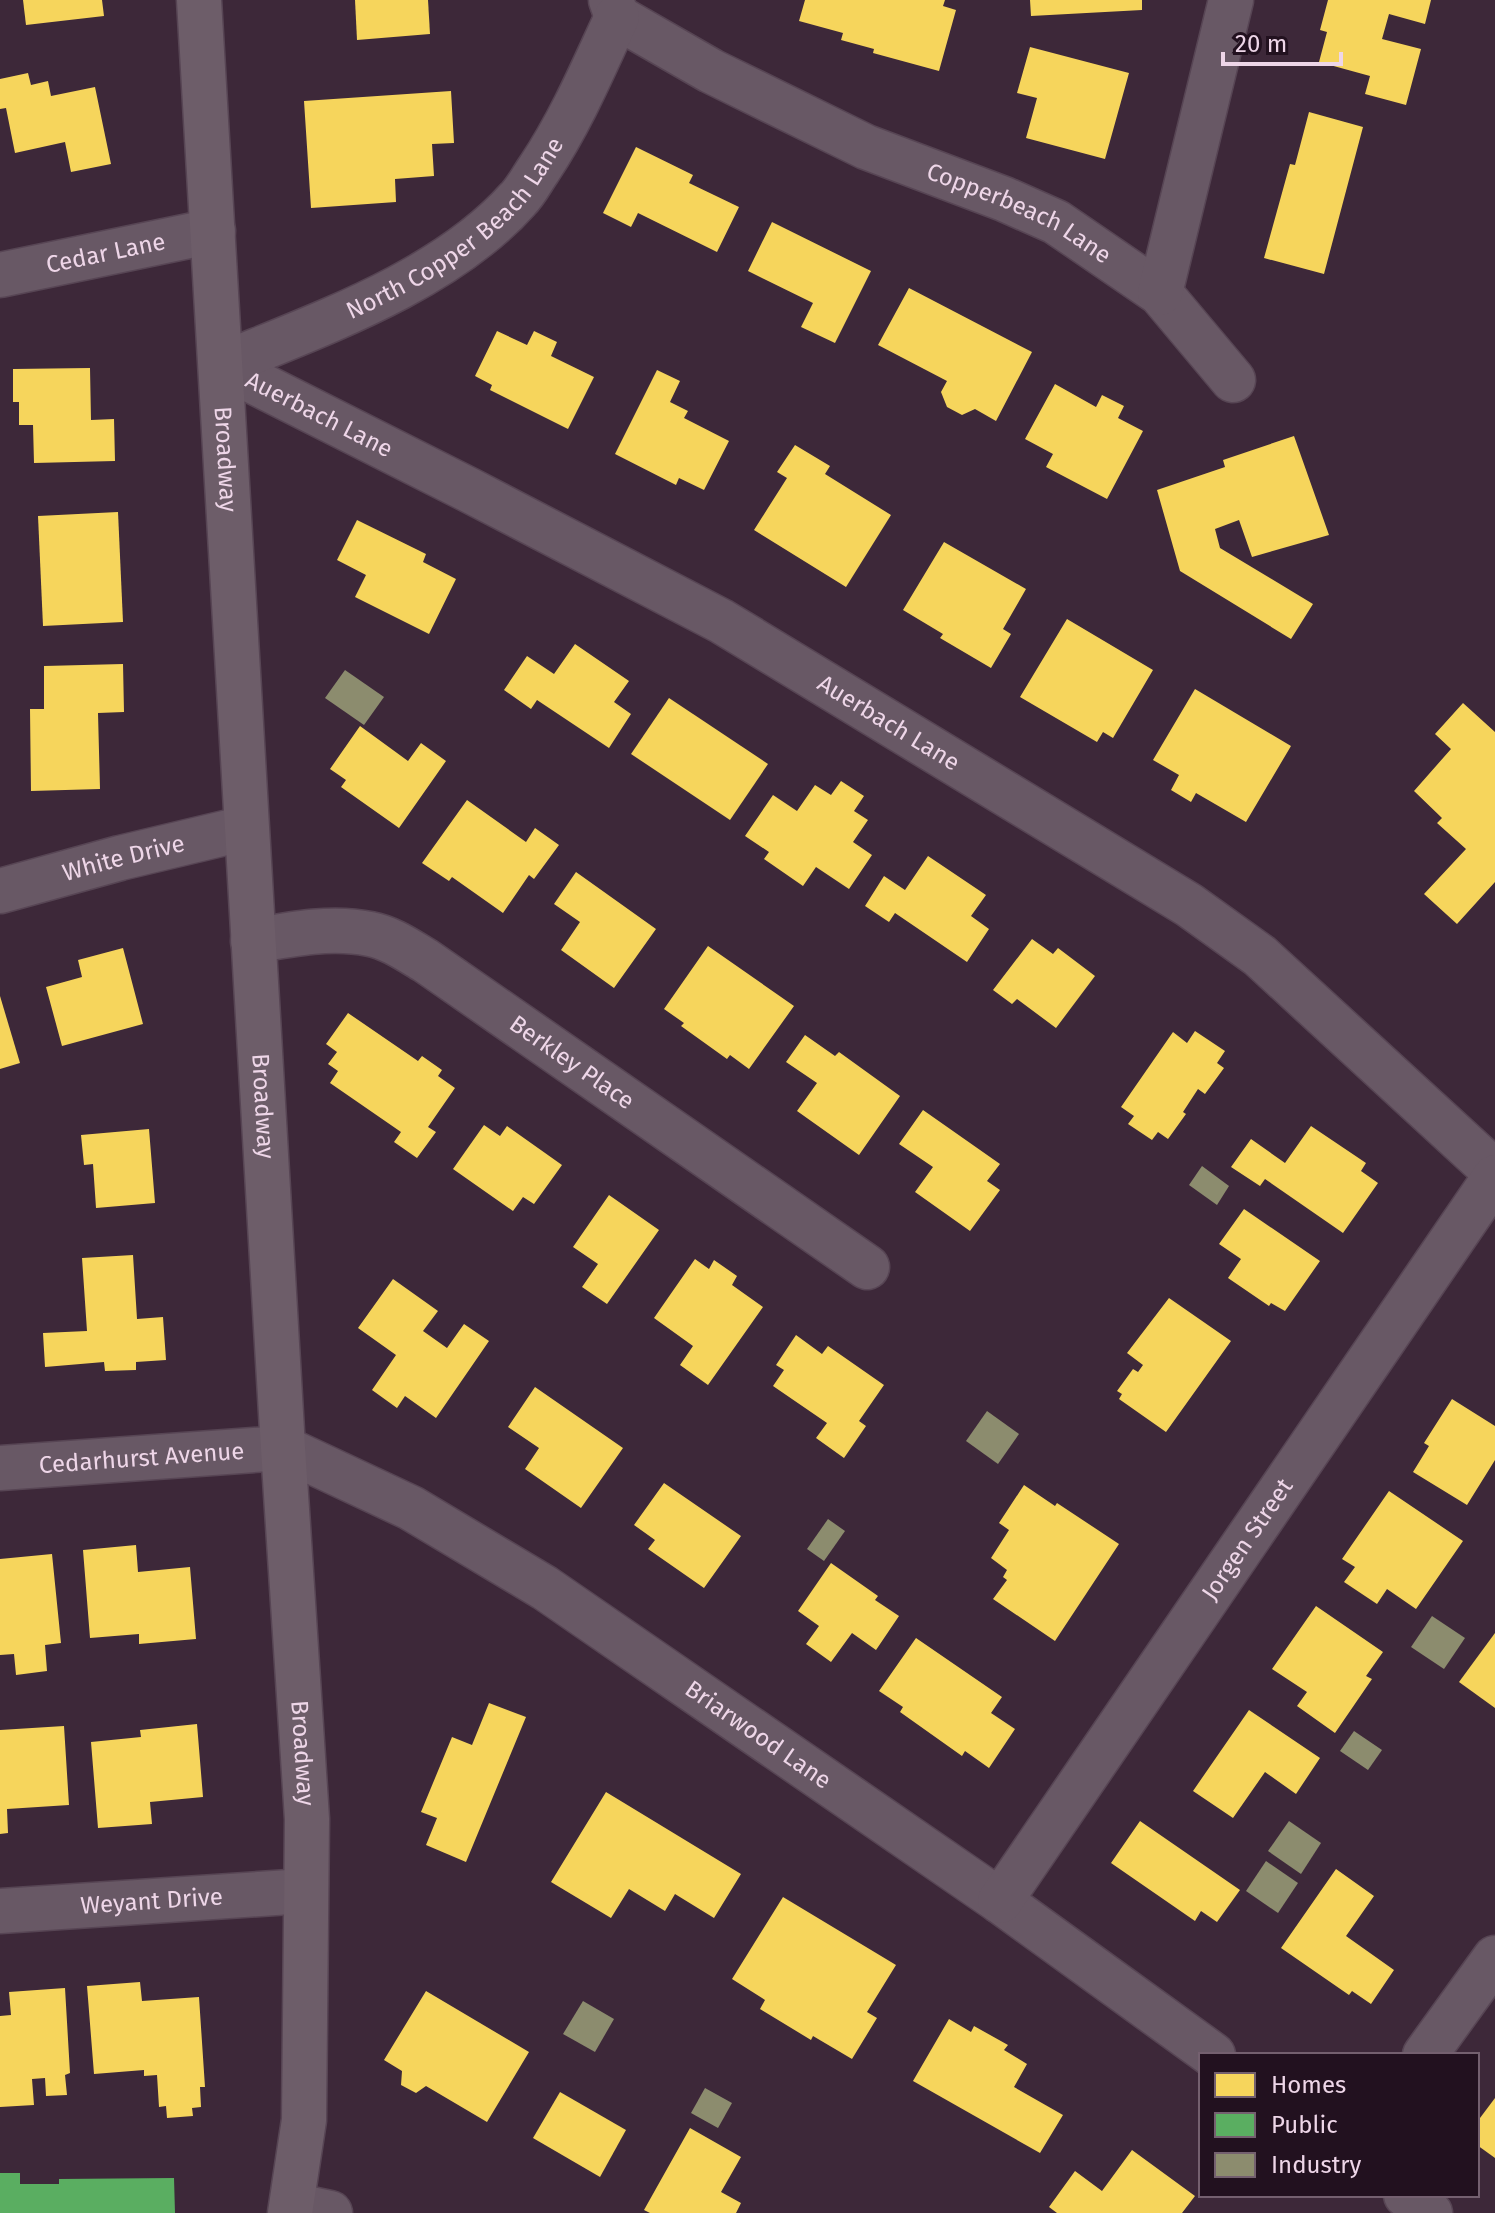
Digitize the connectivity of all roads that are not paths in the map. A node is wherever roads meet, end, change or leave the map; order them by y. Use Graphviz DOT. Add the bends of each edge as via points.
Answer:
graph roads {
  1 [pos="199,0"];
  2 [pos="1231,0"];
  3 [pos="614,8"];
  4 [pos="213,231"];
  5 [pos="0,275"];
  6 [pos="1160,293"];
  7 [pos="221,365"];
  8 [pos="1233,380"];
  9 [pos="246,828"];
  10 [pos="0,891"];
  11 [pos="253,941"];
  12 [pos="1495,1174"];
  13 [pos="867,1267"];
  14 [pos="283,1448"];
  15 [pos="0,1468"];
  16 [pos="305,1891"];
  17 [pos="1000,1901"];
  18 [pos="0,1911"];
  19 [pos="1495,1958"];
  20 [pos="1210,2053"];
  21 [pos="1426,2053"];
  22 [pos="1409,2197"];
  23 [pos="304,2210"];
  24 [pos="1430,2213"];
  1 -- 4 [label="main road, Broadway"];
  2 -- 6 [label="street"];
  3 -- 6 [label="street, Copperbeach Lane" via="711,71 866,147 1056,222"];
  3 -- 7 [label="street, North Copper Beach Lane" via="566,127 519,199 456,255 399,287"];
  4 -- 5 [label="street, Cedar Lane"];
  4 -- 7 [label="main road, Broadway"];
  6 -- 8 [label="street, Copperbeach Lane"];
  7 -- 9 [label="main road, Broadway"];
  7 -- 12 [label="street, Auerbach Lane" via="721,621 1189,905 1260,956"];
  9 -- 10 [label="street, White Drive"];
  9 -- 11 [label="main road, Broadway"];
  11 -- 13 [label="street, Berkley Place" via="297,932 339,932 371,934 398,944"];
  11 -- 14 [label="main road, Broadway"];
  12 -- 17 [label="street, Jorgen Street"];
  14 -- 15 [label="street, Cedarhurst Avenue"];
  14 -- 16 [label="main road, Broadway" via="307,1819"];
  14 -- 17 [label="street, Briarwood Lane" via="411,1508 545,1588"];
  16 -- 18 [label="street, Weyant Drive"];
  16 -- 23 [label="main road, Broadway"];
  17 -- 20 [label="street, Briarwood Lane"];
  19 -- 21 [label="street"];
  22 -- 24 [label="street"];
}
